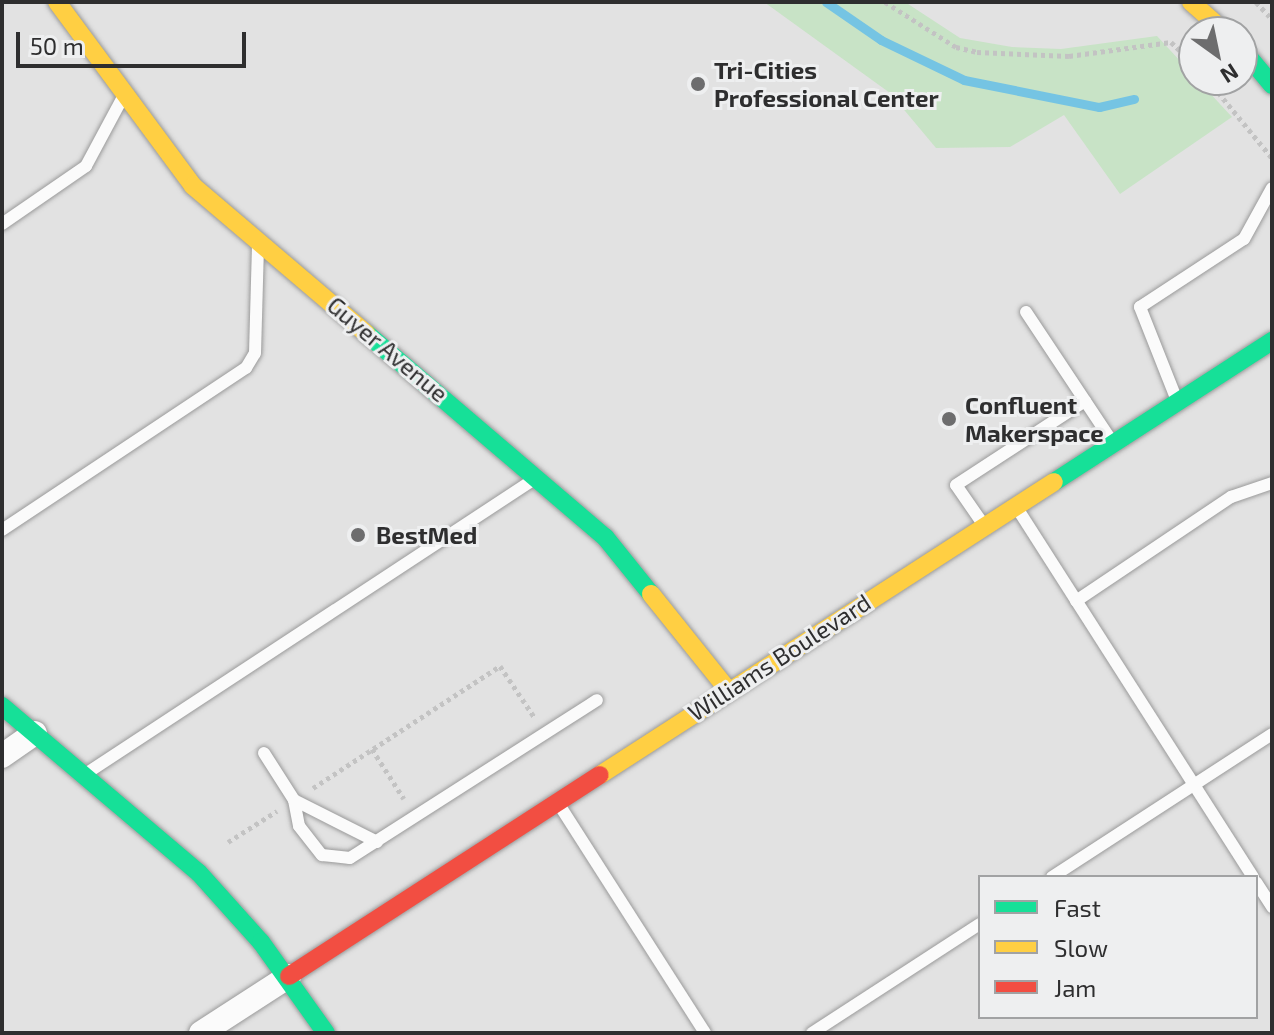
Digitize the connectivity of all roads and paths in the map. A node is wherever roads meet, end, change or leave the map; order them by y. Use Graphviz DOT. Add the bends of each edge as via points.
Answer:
graph roads {
  1 [pos="57,2"];
  2 [pos="885,2"];
  3 [pos="1191,2"];
  4 [pos="1256,2"];
  5 [pos="1207,16"];
  6 [pos="1272,19"];
  7 [pos="1178,49"];
  8 [pos="1258,68"];
  9 [pos="1272,85"];
  10 [pos="123,96"];
  11 [pos="1221,96"];
  12 [pos="1272,158"];
  13 [pos="1272,188"];
  14 [pos="2,224"];
  15 [pos="259,241"];
  16 [pos="1026,312"];
  17 [pos="1272,341"];
  18 [pos="1085,401"];
  19 [pos="1177,402"];
  20 [pos="1113,443"];
  21 [pos="538,477"];
  22 [pos="1272,483"];
  23 [pos="1015,505"];
  24 [pos="984,525"];
  25 [pos="2,530"];
  26 [pos="1076,601"];
  27 [pos="728,690"];
  28 [pos="597,700"];
  29 [pos="2,706"];
  30 [pos="543,720"];
  31 [pos="35,733"];
  32 [pos="1272,734"];
  33 [pos="372,749"];
  34 [pos="264,753"];
  35 [pos="2,756"];
  36 [pos="85,775"];
  37 [pos="1193,785"];
  38 [pos="310,789"];
  39 [pos="294,800"];
  40 [pos="556,800"];
  41 [pos="408,804"];
  42 [pos="278,810"];
  43 [pos="228,842"];
  44 [pos="377,842"];
  45 [pos="1055,875"];
  46 [pos="1251,875"];
  47 [pos="1258,885"];
  48 [pos="1272,907"];
  49 [pos="978,925"];
  50 [pos="289,976"];
  51 [pos="201,1033"];
  52 [pos="326,1033"];
  53 [pos="705,1033"];
  54 [pos="812,1033"];
  1 -- 10 [label="street, Guyer Avenue"];
  2 -- 7 [label="path" via="956,47 977,52 1069,56 1171,42"];
  3 -- 5 [label="street"];
  4 -- 6 [label="path"];
  8 -- 9 [label="street"];
  10 -- 14 [label="lane" via="86,166"];
  10 -- 15 [label="street, Guyer Avenue" via="193,186"];
  11 -- 12 [label="path"];
  13 -- 19 [label="lane" via="1244,239 1140,307"];
  15 -- 21 [label="street, Guyer Avenue"];
  15 -- 25 [label="lane" via="255,353 246,368"];
  16 -- 18 [label="lane"];
  17 -- 19 [label="street, Williams Boulevard"];
  18 -- 20 [label="lane"];
  18 -- 24 [label="lane" via="956,485"];
  19 -- 20 [label="street, Williams Boulevard"];
  20 -- 23 [label="street, Williams Boulevard"];
  21 -- 27 [label="street, Guyer Avenue" via="648,585"];
  21 -- 36 [label="lane"];
  22 -- 26 [label="lane" via="1231,497"];
  23 -- 24 [label="street, Williams Boulevard"];
  23 -- 26 [label="lane"];
  24 -- 27 [label="street, Williams Boulevard"];
  26 -- 37 [label="lane"];
  27 -- 40 [label="street, Williams Boulevard"];
  28 -- 44 [label="lane"];
  29 -- 31 [label="street"];
  30 -- 33 [label="path" via="533,717 500,666"];
  31 -- 35 [label="street"];
  31 -- 36 [label="street"];
  32 -- 37 [label="lane"];
  33 -- 38 [label="path"];
  33 -- 41 [label="path"];
  34 -- 39 [label="lane"];
  36 -- 50 [label="street" via="199,873"];
  37 -- 45 [label="lane"];
  37 -- 46 [label="lane"];
  39 -- 44 [label="lane"];
  39 -- 44 [label="lane" via="299,826 322,855 350,858"];
  40 -- 50 [label="street, Williams Boulevard"];
  40 -- 53 [label="lane"];
  42 -- 43 [label="path"];
  47 -- 48 [label="lane"];
  49 -- 54 [label="lane"];
  50 -- 51 [label="street"];
  50 -- 52 [label="street"];
}
